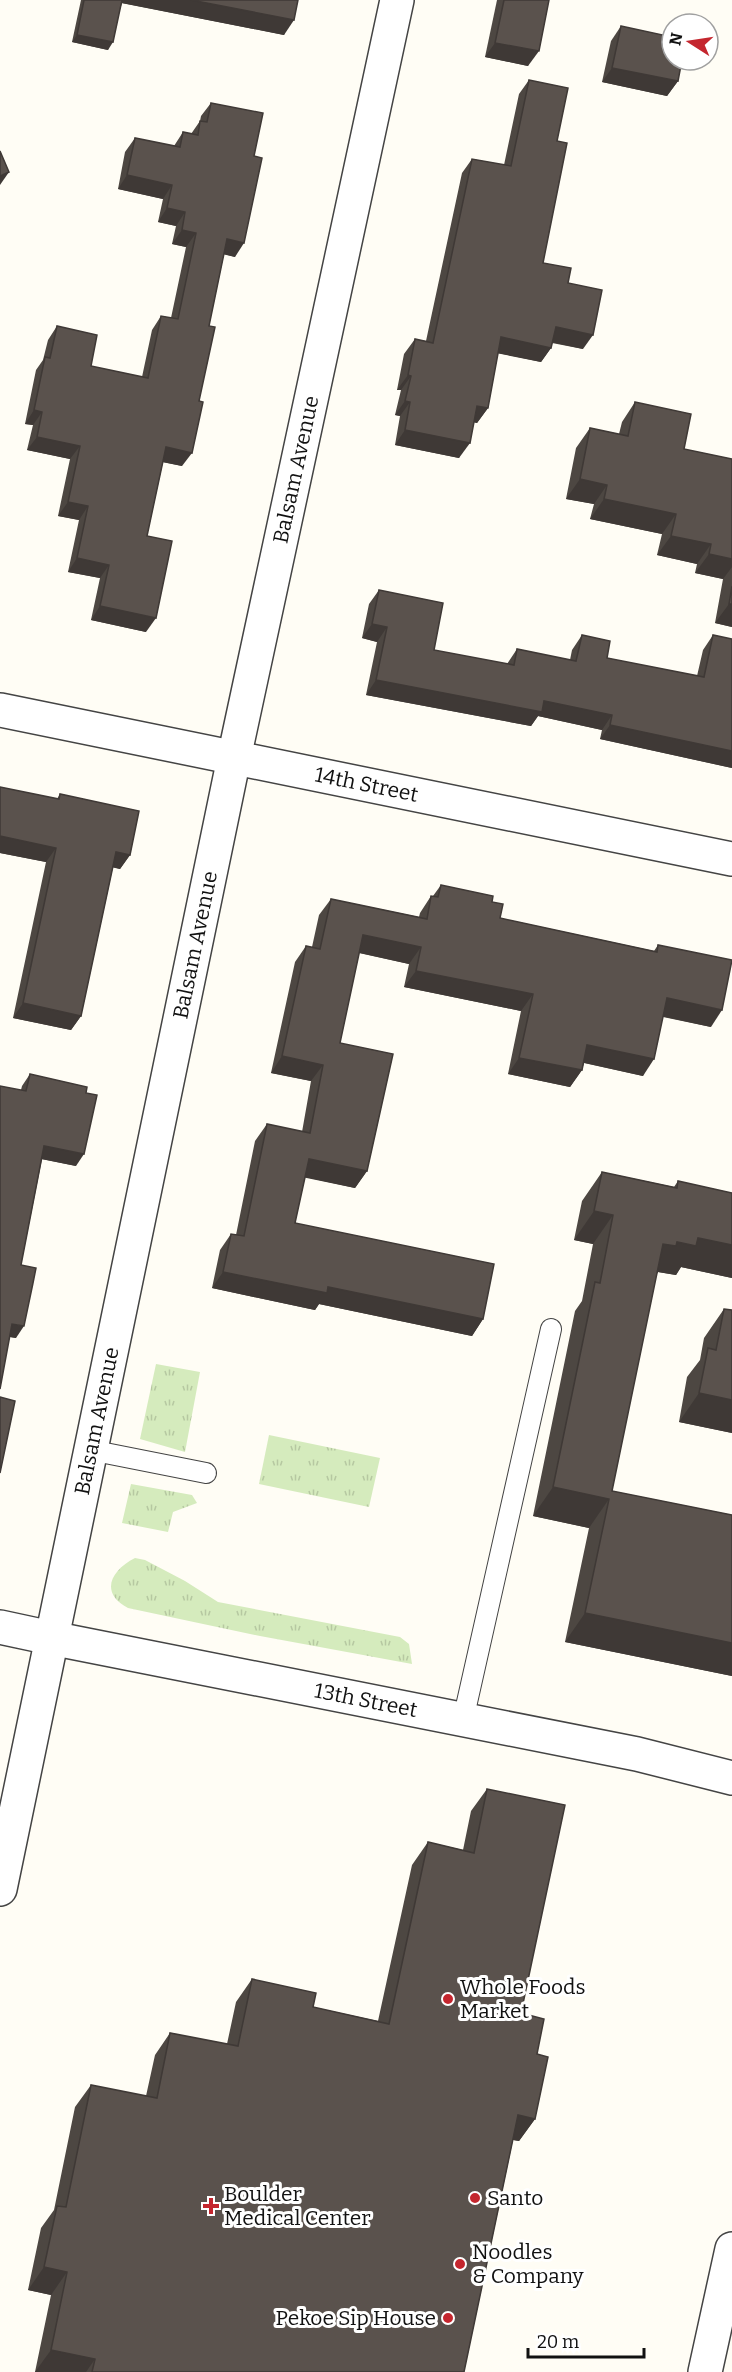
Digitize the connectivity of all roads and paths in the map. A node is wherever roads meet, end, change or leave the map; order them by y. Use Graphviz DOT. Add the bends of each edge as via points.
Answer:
graph roads {
  1 [pos="397,0"];
  2 [pos="0,710"];
  3 [pos="234,758"];
  4 [pos="732,859"];
  5 [pos="551,1329"];
  6 [pos="90,1450"];
  7 [pos="206,1473"];
  8 [pos="0,1628"];
  9 [pos="51,1638"];
  10 [pos="463,1720"];
  11 [pos="732,1778"];
  12 [pos="0,1889"];
  13 [pos="732,2249"];
  14 [pos="705,2372"];
  1 -- 3 [label="street, Balsam Avenue"];
  2 -- 3 [label="street, 14th Street"];
  3 -- 4 [label="street, 14th Street"];
  3 -- 6 [label="street, Balsam Avenue"];
  5 -- 10 [label="lane"];
  6 -- 7 [label="lane"];
  6 -- 9 [label="street, Balsam Avenue"];
  8 -- 9 [label="street, 13th Street"];
  9 -- 10 [label="street, 13th Street"];
  9 -- 12 [label="street, Balsam Avenue"];
  10 -- 11 [label="street, 13th Street" via="637,1754"];
  13 -- 14 [label="street"];
}
